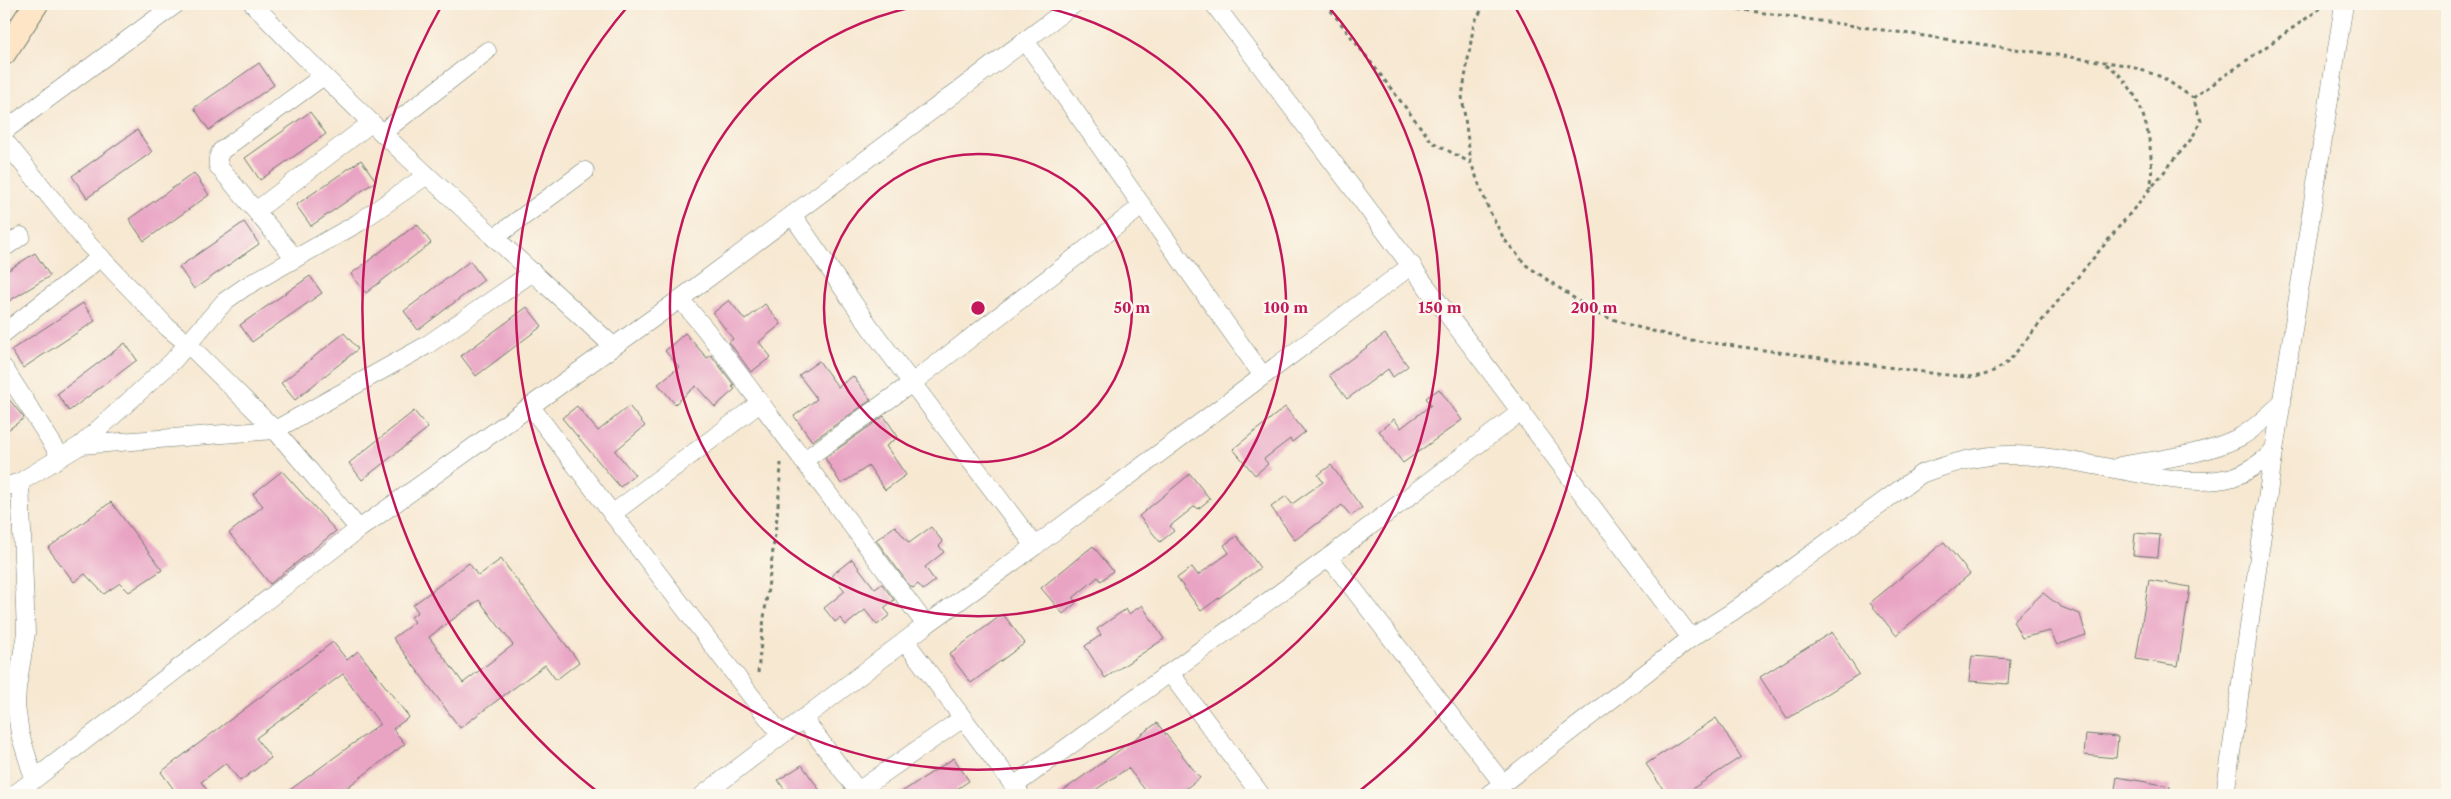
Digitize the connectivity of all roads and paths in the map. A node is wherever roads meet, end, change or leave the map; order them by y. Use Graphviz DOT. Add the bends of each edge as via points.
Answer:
graph roads {
  1 [pos="36,4"];
  2 [pos="176,4"];
  3 [pos="253,4"];
  4 [pos="1074,4"];
  5 [pos="1214,4"];
  6 [pos="1326,4"];
  7 [pos="1485,4"];
  8 [pos="1702,4"];
  9 [pos="2326,4"];
  10 [pos="2344,4"];
  11 [pos="1026,42"];
  12 [pos="487,51"];
  13 [pos="4,53"];
  14 [pos="2103,62"];
  15 [pos="322,77"];
  16 [pos="2193,98"];
  17 [pos="376,128"];
  18 [pos="4,131"];
  19 [pos="4,140"];
  20 [pos="1471,163"];
  21 [pos="585,171"];
  22 [pos="427,174"];
  23 [pos="2150,189"];
  24 [pos="1142,206"];
  25 [pos="257,210"];
  26 [pos="793,216"];
  27 [pos="21,236"];
  28 [pos="494,238"];
  29 [pos="4,248"];
  30 [pos="101,257"];
  31 [pos="295,258"];
  32 [pos="1412,265"];
  33 [pos="533,272"];
  34 [pos="680,299"];
  35 [pos="4,333"];
  36 [pos="188,344"];
  37 [pos="613,346"];
  38 [pos="4,368"];
  39 [pos="1264,376"];
  40 [pos="912,383"];
  41 [pos="760,403"];
  42 [pos="2282,403"];
  43 [pos="530,407"];
  44 [pos="1522,411"];
  45 [pos="275,430"];
  46 [pos="782,433"];
  47 [pos="81,445"];
  48 [pos="2274,451"];
  49 [pos="61,457"];
  50 [pos="803,460"];
  51 [pos="2110,468"];
  52 [pos="12,484"];
  53 [pos="612,514"];
  54 [pos="359,529"];
  55 [pos="1035,546"];
  56 [pos="1330,557"];
  57 [pos="926,625"];
  58 [pos="1691,638"];
  59 [pos="905,641"];
  60 [pos="1170,673"];
  61 [pos="756,701"];
  62 [pos="803,718"];
  63 [pos="963,718"];
  64 [pos="781,735"];
  65 [pos="34,779"];
  66 [pos="1503,784"];
  67 [pos="1018,791"];
  68 [pos="860,793"];
  69 [pos="14,795"];
  70 [pos="703,795"];
  71 [pos="1261,795"];
  72 [pos="1488,795"];
  73 [pos="2225,795"];
  1 -- 13 [label="street"];
  2 -- 18 [label="street"];
  3 -- 15 [label="street"];
  4 -- 11 [label="street"];
  5 -- 32 [label="street"];
  6 -- 20 [label="path" via="1432,142"];
  7 -- 20 [label="path" via="1474,23 1462,96"];
  8 -- 14 [label="path"];
  9 -- 16 [label="path"];
  10 -- 42 [label="street"];
  11 -- 24 [label="street"];
  11 -- 26 [label="street"];
  12 -- 17 [label="street"];
  14 -- 16 [label="path" via="2147,71"];
  14 -- 23 [label="path" via="2127,82 2139,104 2147,132"];
  15 -- 17 [label="street"];
  15 -- 25 [label="street" via="221,151 218,166"];
  16 -- 23 [label="path" via="2201,121 2192,138"];
  17 -- 22 [label="street"];
  17 -- 25 [label="street"];
  19 -- 30 [label="street"];
  20 -- 23 [label="path" via="1504,239 1526,265 1597,314 1684,339 1974,377 1991,374 2008,362"];
  21 -- 28 [label="street"];
  22 -- 28 [label="street"];
  22 -- 31 [label="street" via="358,223"];
  24 -- 39 [label="street"];
  24 -- 40 [label="street"];
  25 -- 31 [label="street"];
  26 -- 34 [label="street"];
  26 -- 40 [label="street"];
  27 -- 29 [label="street"];
  28 -- 33 [label="street"];
  30 -- 35 [label="street"];
  30 -- 36 [label="street"];
  31 -- 36 [label="street" via="225,301"];
  32 -- 39 [label="street"];
  32 -- 44 [label="street"];
  33 -- 37 [label="street"];
  33 -- 45 [label="street" via="427,345"];
  34 -- 37 [label="street"];
  34 -- 41 [label="street"];
  36 -- 45 [label="street"];
  36 -- 47 [label="street"];
  37 -- 43 [label="street"];
  38 -- 49 [label="street"];
  39 -- 55 [label="street"];
  40 -- 50 [label="street"];
  40 -- 55 [label="street"];
  41 -- 46 [label="street"];
  41 -- 53 [label="street"];
  42 -- 48 [label="street"];
  42 -- 51 [label="street" via="2239,437 2221,444"];
  43 -- 53 [label="street"];
  43 -- 54 [label="street"];
  44 -- 56 [label="street"];
  44 -- 58 [label="street"];
  45 -- 47 [label="street"];
  45 -- 54 [label="street"];
  46 -- 50 [label="street"];
  46 -- 61 [label="path" via="779,516 762,623"];
  47 -- 49 [label="street"];
  48 -- 51 [label="street" via="2248,471 2208,481 2172,480"];
  48 -- 73 [label="street"];
  49 -- 52 [label="street"];
  50 -- 57 [label="street"];
  51 -- 58 [label="street" via="2050,458 1981,456 1921,474 1732,612"];
  52 -- 65 [label="street" via="26,633 16,687 16,706 20,734"];
  53 -- 61 [label="street"];
  54 -- 65 [label="street"];
  55 -- 57 [label="street"];
  56 -- 60 [label="street"];
  56 -- 66 [label="street"];
  57 -- 59 [label="street"];
  58 -- 66 [label="street"];
  59 -- 62 [label="street"];
  59 -- 63 [label="street"];
  60 -- 67 [label="street"];
  60 -- 71 [label="street"];
  61 -- 64 [label="street"];
  62 -- 64 [label="street"];
  62 -- 68 [label="street"];
  63 -- 67 [label="street"];
  63 -- 68 [label="street"];
  64 -- 70 [label="street"];
  65 -- 69 [label="street"];
  66 -- 72 [label="street"];
}
